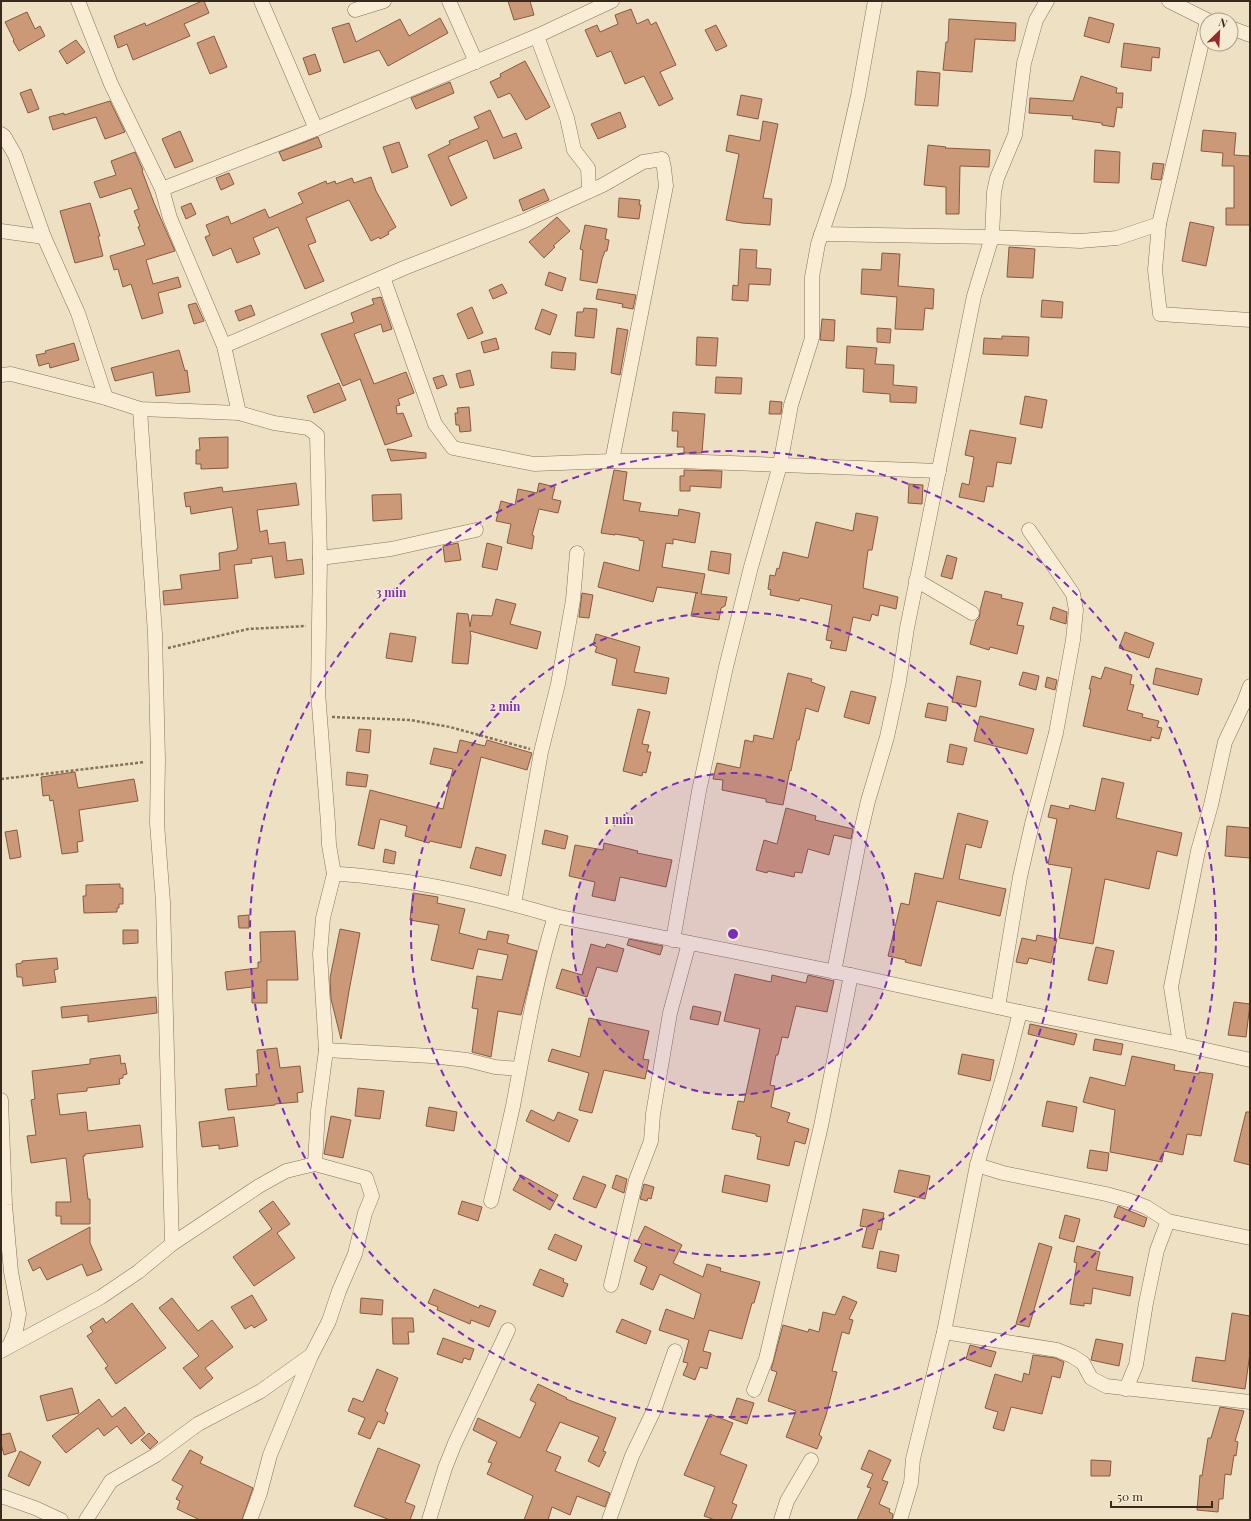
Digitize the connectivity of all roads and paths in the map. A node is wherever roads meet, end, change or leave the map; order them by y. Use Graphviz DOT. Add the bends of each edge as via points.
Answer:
graph roads {
  1 [pos="78,1"];
  2 [pos="261,1"];
  3 [pos="384,1"];
  4 [pos="448,1"];
  5 [pos="612,1"];
  6 [pos="875,1"];
  7 [pos="1047,1"];
  8 [pos="1169,1"];
  9 [pos="356,10"];
  10 [pos="1199,17"];
  11 [pos="1239,31"];
  12 [pos="1250,35"];
  13 [pos="536,36"];
  14 [pos="1200,52"];
  15 [pos="476,62"];
  16 [pos="316,130"];
  17 [pos="1,134"];
  18 [pos="162,189"];
  19 [pos="589,191"];
  20 [pos="1159,224"];
  21 [pos="1,231"];
  22 [pos="822,234"];
  23 [pos="44,236"];
  24 [pos="992,237"];
  25 [pos="383,277"];
  26 [pos="1250,320"];
  27 [pos="224,346"];
  28 [pos="1,375"];
  29 [pos="106,398"];
  30 [pos="140,409"];
  31 [pos="239,413"];
  32 [pos="612,461"];
  33 [pos="780,465"];
  34 [pos="939,471"];
  35 [pos="476,530"];
  36 [pos="1029,530"];
  37 [pos="577,554"];
  38 [pos="320,558"];
  39 [pos="916,580"];
  40 [pos="972,613"];
  41 [pos="319,625"];
  42 [pos="155,651"];
  43 [pos="1250,686"];
  44 [pos="320,717"];
  45 [pos="541,752"];
  46 [pos="158,760"];
  47 [pos="1,779"];
  48 [pos="334,874"];
  49 [pos="514,904"];
  50 [pos="555,916"];
  51 [pos="673,940"];
  52 [pos="689,943"];
  53 [pos="834,972"];
  54 [pos="851,975"];
  55 [pos="998,1007"];
  56 [pos="1020,1012"];
  57 [pos="1180,1044"];
  58 [pos="326,1050"];
  59 [pos="1250,1060"];
  60 [pos="519,1069"];
  61 [pos="1,1100"];
  62 [pos="315,1164"];
  63 [pos="978,1165"];
  64 [pos="3,1194"];
  65 [pos="491,1201"];
  66 [pos="1168,1221"];
  67 [pos="1250,1238"];
  68 [pos="172,1244"];
  69 [pos="611,1284"];
  70 [pos="19,1314"];
  71 [pos="48,1326"];
  72 [pos="508,1330"];
  73 [pos="944,1332"];
  74 [pos="5,1348"];
  75 [pos="675,1351"];
  76 [pos="311,1356"];
  77 [pos="1126,1389"];
  78 [pos="754,1390"];
  79 [pos="1250,1402"];
  80 [pos="811,1460"];
  81 [pos="1,1496"];
  82 [pos="61,1520"];
  83 [pos="86,1520"];
  84 [pos="250,1520"];
  85 [pos="429,1520"];
  86 [pos="609,1520"];
  87 [pos="781,1520"];
  88 [pos="900,1520"];
  1 -- 18 [label="street" via="111,84"];
  2 -- 16 [label="street"];
  3 -- 9 [label="street"];
  4 -- 15 [label="street"];
  5 -- 13 [label="street"];
  6 -- 22 [label="street" via="858,96 838,184"];
  7 -- 24 [label="street" via="1036,20 1024,63 1015,135 997,178"];
  8 -- 10 [label="street"];
  11 -- 12 [label="street"];
  13 -- 15 [label="street"];
  13 -- 19 [label="street" via="567,118 574,150 588,168"];
  14 -- 20 [label="street"];
  15 -- 16 [label="street"];
  16 -- 18 [label="street"];
  17 -- 23 [label="street" via="15,155"];
  18 -- 27 [label="street" via="170,218"];
  19 -- 25 [label="street" via="524,221"];
  19 -- 32 [label="street" via="643,162 662,159 666,186"];
  20 -- 24 [label="street" via="1118,238 1088,240"];
  20 -- 26 [label="street" via="1155,270 1160,314"];
  21 -- 23 [label="street"];
  22 -- 24 [label="street"];
  22 -- 33 [label="street" via="812,277 812,338 791,405"];
  23 -- 29 [label="street" via="78,314"];
  24 -- 34 [label="street" via="974,296"];
  25 -- 27 [label="street"];
  25 -- 32 [label="street" via="435,424 453,448 534,464"];
  27 -- 31 [label="street"];
  28 -- 29 [label="street" via="11,374"];
  29 -- 30 [label="street"];
  30 -- 31 [label="street"];
  30 -- 42 [label="street"];
  31 -- 38 [label="street" via="274,423 308,428 317,435"];
  32 -- 33 [label="street"];
  33 -- 34 [label="street"];
  33 -- 51 [label="street" via="726,667 699,791"];
  34 -- 39 [label="street"];
  35 -- 38 [label="street" via="391,549"];
  36 -- 55 [label="street" via="1073,594 1076,610 1074,640 1056,733 1020,877"];
  37 -- 45 [label="street" via="573,600 558,684"];
  38 -- 41 [label="street"];
  39 -- 40 [label="street"];
  39 -- 53 [label="street" via="899,681 887,737 861,831"];
  41 -- 42 [label="path" via="248,629"];
  41 -- 44 [label="street"];
  42 -- 46 [label="street"];
  43 -- 57 [label="street" via="1225,742 1198,851 1171,987"];
  44 -- 45 [label="path" via="410,720 450,727"];
  44 -- 48 [label="street" via="328,845"];
  45 -- 49 [label="street"];
  46 -- 47 [label="path"];
  46 -- 68 [label="street" via="157,823 163,902"];
  48 -- 49 [label="street" via="356,874 439,886"];
  48 -- 58 [label="street" via="323,918 320,954"];
  49 -- 50 [label="street"];
  50 -- 51 [label="street"];
  50 -- 60 [label="street" via="543,958"];
  51 -- 52 [label="street"];
  52 -- 53 [label="street"];
  52 -- 69 [label="street" via="670,1013 650,1141 636,1180"];
  53 -- 54 [label="street"];
  54 -- 55 [label="street"];
  54 -- 78 [label="street" via="821,1126 766,1359"];
  55 -- 56 [label="street"];
  56 -- 57 [label="street"];
  56 -- 63 [label="street"];
  57 -- 59 [label="street"];
  58 -- 60 [label="street" via="431,1056"];
  58 -- 62 [label="street" via="318,1111"];
  60 -- 65 [label="street"];
  61 -- 64 [label="street"];
  62 -- 68 [label="street" via="286,1171 259,1186"];
  62 -- 76 [label="street" via="366,1178 372,1196 355,1254 329,1321"];
  63 -- 66 [label="street" via="1003,1173 1128,1200 1146,1207"];
  63 -- 73 [label="street"];
  64 -- 70 [label="street" via="11,1272"];
  66 -- 67 [label="street"];
  66 -- 77 [label="street" via="1157,1250 1136,1365"];
  68 -- 71 [label="street" via="138,1272 101,1297"];
  70 -- 71 [label="street" via="27,1322 37,1326"];
  70 -- 74 [label="street" via="16,1330"];
  71 -- 74 [label="street"];
  72 -- 85 [label="street" via="455,1443"];
  73 -- 77 [label="street" via="1057,1350 1083,1363 1092,1378 1106,1386"];
  73 -- 88 [label="street" via="913,1459 911,1482"];
  75 -- 86 [label="street" via="655,1408 632,1456"];
  76 -- 83 [label="street" via="261,1390 198,1424 156,1455 111,1481"];
  76 -- 84 [label="street" via="270,1455"];
  77 -- 79 [label="street"];
  80 -- 87 [label="street" via="787,1501"];
  81 -- 82 [label="street"];
}
